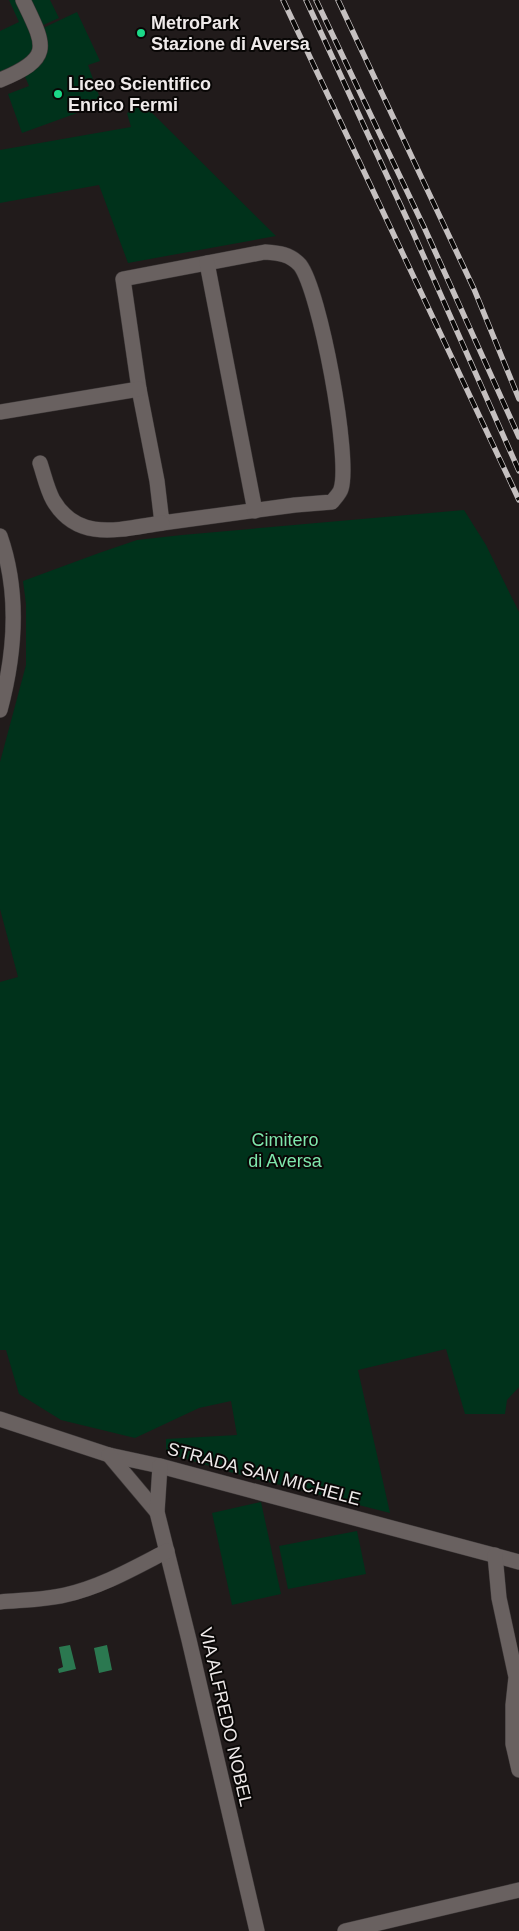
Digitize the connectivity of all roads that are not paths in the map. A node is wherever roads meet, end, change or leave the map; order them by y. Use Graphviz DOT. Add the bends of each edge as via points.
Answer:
graph roads {
  1 [pos="22,0"];
  2 [pos="0,80"];
  3 [pos="207,263"];
  4 [pos="139,388"];
  5 [pos="0,412"];
  6 [pos="40,463"];
  7 [pos="256,511"];
  8 [pos="162,523"];
  9 [pos="0,536"];
  10 [pos="5,572"];
  11 [pos="0,710"];
  12 [pos="0,1418"];
  13 [pos="109,1455"];
  14 [pos="160,1466"];
  15 [pos="157,1512"];
  16 [pos="166,1551"];
  17 [pos="495,1555"];
  18 [pos="519,1562"];
  19 [pos="0,1602"];
  20 [pos="519,1770"];
  21 [pos="519,1890"];
  22 [pos="257,1931"];
  23 [pos="345,1931"];
  1 -- 2 [label="street" via="38,33 40,52 36,60"];
  3 -- 4 [label="street" via="123,279"];
  3 -- 7 [label="street"];
  3 -- 7 [label="street" via="265,252 283,253 300,266 313,296 333,378 344,457 341,490 332,502"];
  4 -- 5 [label="street"];
  4 -- 8 [label="street"];
  6 -- 8 [label="street" via="53,500 70,520 88,529 115,530"];
  7 -- 8 [label="street"];
  9 -- 10 [label="street"];
  10 -- 11 [label="street" via="14,637"];
  12 -- 13 [label="street, STRADA SAN MICHELE"];
  13 -- 14 [label="street, STRADA SAN MICHELE"];
  13 -- 15 [label="street, VIA ALFREDO NOBEL"];
  14 -- 15 [label="street, VIA ALFREDO NOBEL"];
  14 -- 17 [label="street, STRADA SAN MICHELE"];
  15 -- 16 [label="street, VIA ALFREDO NOBEL"];
  16 -- 19 [label="street" via="85,1590 64,1596"];
  16 -- 22 [label="street, VIA ALFREDO NOBEL" via="190,1640"];
  17 -- 18 [label="street, STRADA SAN MICHELE"];
  17 -- 20 [label="street" via="499,1598 516,1677 513,1744"];
  21 -- 23 [label="street"];
}
